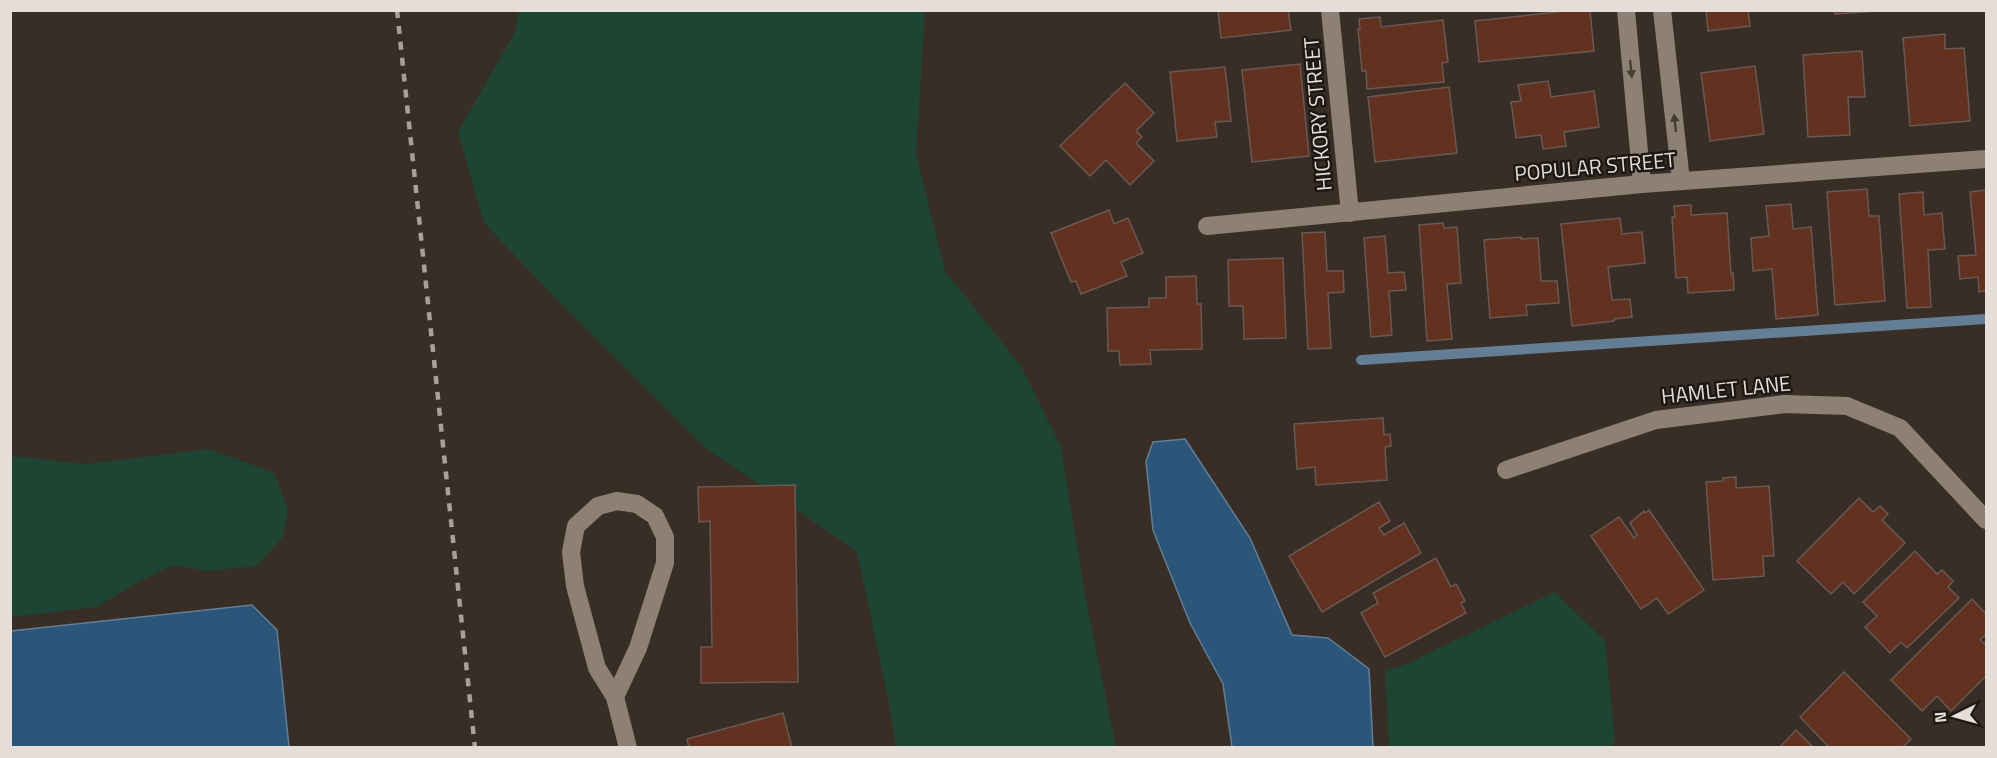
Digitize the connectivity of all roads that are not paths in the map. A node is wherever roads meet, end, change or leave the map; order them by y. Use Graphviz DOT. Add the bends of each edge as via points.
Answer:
graph roads {
  1 [pos="1330,10"];
  2 [pos="1626,10"];
  3 [pos="1662,10"];
  4 [pos="1986,159"];
  5 [pos="1681,181"];
  6 [pos="1642,184"];
  7 [pos="1350,213"];
  8 [pos="1207,226"];
  9 [pos="1506,470"];
  10 [pos="1986,520"];
  11 [pos="615,697"];
  12 [pos="628,747"];
  1 -- 7 [label="street, HICKORY STREET"];
  2 -- 6 [label="street, one-way"];
  5 -- 3 [label="street, one-way"];
  4 -- 5 [label="street, POPULAR STREET"];
  5 -- 6 [label="street, POPULAR STREET"];
  6 -- 7 [label="street, POPULAR STREET"];
  7 -- 8 [label="street, POPULAR STREET"];
  9 -- 10 [label="street, HAMLET LANE" via="1656,420 1785,404 1846,406 1900,428"];
  11 -- 11 [label="street" via="638,648 665,563 665,537 655,516 637,504 617,501 598,506 576,526 571,552 575,586 597,668"];
  11 -- 12 [label="street"];
}
